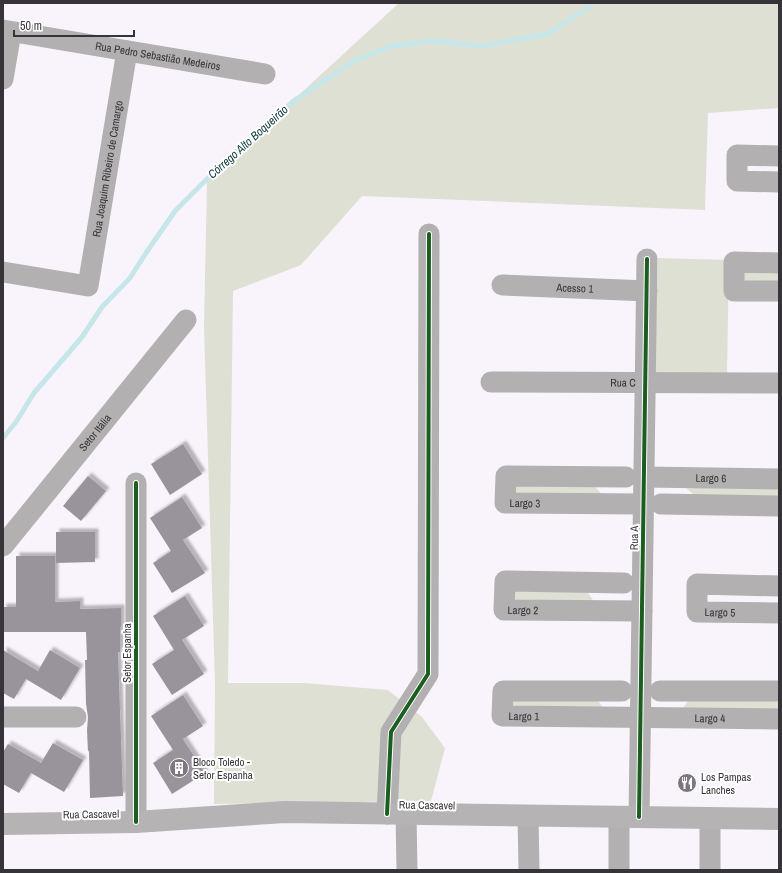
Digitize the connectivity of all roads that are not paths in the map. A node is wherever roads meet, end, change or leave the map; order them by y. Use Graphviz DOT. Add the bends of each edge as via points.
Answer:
graph roads {
  1 [pos="7,31"];
  2 [pos="127,51"];
  3 [pos="265,74"];
  4 [pos="3,79"];
  5 [pos="779,156"];
  6 [pos="779,182"];
  7 [pos="429,234"];
  8 [pos="647,259"];
  9 [pos="779,263"];
  10 [pos="3,272"];
  11 [pos="502,285"];
  12 [pos="779,291"];
  13 [pos="647,292"];
  14 [pos="186,320"];
  15 [pos="491,382"];
  16 [pos="645,382"];
  17 [pos="779,383"];
  18 [pos="591,477"];
  19 [pos="635,477"];
  20 [pos="668,478"];
  21 [pos="779,479"];
  22 [pos="136,483"];
  23 [pos="616,504"];
  24 [pos="652,504"];
  25 [pos="696,505"];
  26 [pos="779,506"];
  27 [pos="3,546"];
  28 [pos="588,583"];
  29 [pos="624,583"];
  30 [pos="779,586"];
  31 [pos="608,611"];
  32 [pos="642,611"];
  33 [pos="779,613"];
  34 [pos="597,691"];
  35 [pos="622,691"];
  36 [pos="660,691"];
  37 [pos="687,691"];
  38 [pos="779,691"];
  39 [pos="3,717"];
  40 [pos="76,717"];
  41 [pos="615,717"];
  42 [pos="641,717"];
  43 [pos="667,718"];
  44 [pos="779,718"];
  45 [pos="397,814"];
  46 [pos="528,816"];
  47 [pos="629,817"];
  48 [pos="710,818"];
  49 [pos="779,819"];
  50 [pos="136,822"];
  51 [pos="3,824"];
  52 [pos="407,870"];
  53 [pos="529,870"];
  54 [pos="619,870"];
  55 [pos="710,870"];
  1 -- 2 [label="street, Rua Pedro Sebastião Medeiros"];
  1 -- 4 [label="street"];
  2 -- 3 [label="street, Rua Pedro Sebastião Medeiros"];
  2 -- 10 [label="street, Rua Joaquim Ribeiro de Camargo" via="88,286"];
  5 -- 6 [label="street" via="737,155 737,181"];
  7 -- 45 [label="street" via="428,674 391,732"];
  8 -- 13 [label="street, Rua A"];
  9 -- 12 [label="street" via="734,262 734,291"];
  11 -- 13 [label="street, Acesso 1"];
  13 -- 16 [label="street, Rua A"];
  14 -- 27 [label="street, Setor Itália"];
  15 -- 16 [label="street, Rua C"];
  16 -- 17 [label="street, Rua C"];
  16 -- 19 [label="street, Rua A"];
  18 -- 19 [label="street, Largo 3"];
  18 -- 23 [label="street"];
  18 -- 23 [label="street, Largo 3" via="506,476 505,503"];
  19 -- 20 [label="street, Largo 6"];
  19 -- 24 [label="street, Rua A"];
  20 -- 21 [label="street, Largo 6"];
  20 -- 25 [label="street"];
  22 -- 50 [label="street, Setor Espanha"];
  23 -- 24 [label="street, Largo 3"];
  24 -- 25 [label="street"];
  24 -- 32 [label="street, Rua A"];
  25 -- 26 [label="street"];
  28 -- 29 [label="street, Largo 2"];
  28 -- 31 [label="street"];
  28 -- 31 [label="street, Largo 2" via="505,581 504,610"];
  30 -- 33 [label="street, Largo 5" via="697,584 697,612"];
  31 -- 32 [label="street, Largo 2"];
  32 -- 42 [label="street, Rua A"];
  34 -- 35 [label="street, Largo 1"];
  34 -- 41 [label="street"];
  34 -- 41 [label="street, Largo 1" via="503,691 502,716"];
  36 -- 37 [label="street"];
  37 -- 38 [label="street"];
  37 -- 43 [label="street"];
  39 -- 40 [label="street"];
  41 -- 42 [label="street, Largo 1"];
  42 -- 43 [label="street, Largo 4"];
  42 -- 47 [label="street, Rua A"];
  43 -- 44 [label="street, Largo 4"];
  45 -- 46 [label="main road, Rua Cascavel"];
  45 -- 50 [label="main road, Rua Cascavel" via="285,812"];
  45 -- 52 [label="street"];
  46 -- 47 [label="main road, Rua Cascavel"];
  46 -- 53 [label="street"];
  47 -- 48 [label="main road, Rua Cascavel"];
  47 -- 54 [label="street, Rua A"];
  48 -- 49 [label="main road, Rua Cascavel"];
  48 -- 55 [label="street"];
  50 -- 51 [label="main road, Rua Cascavel"];
}
